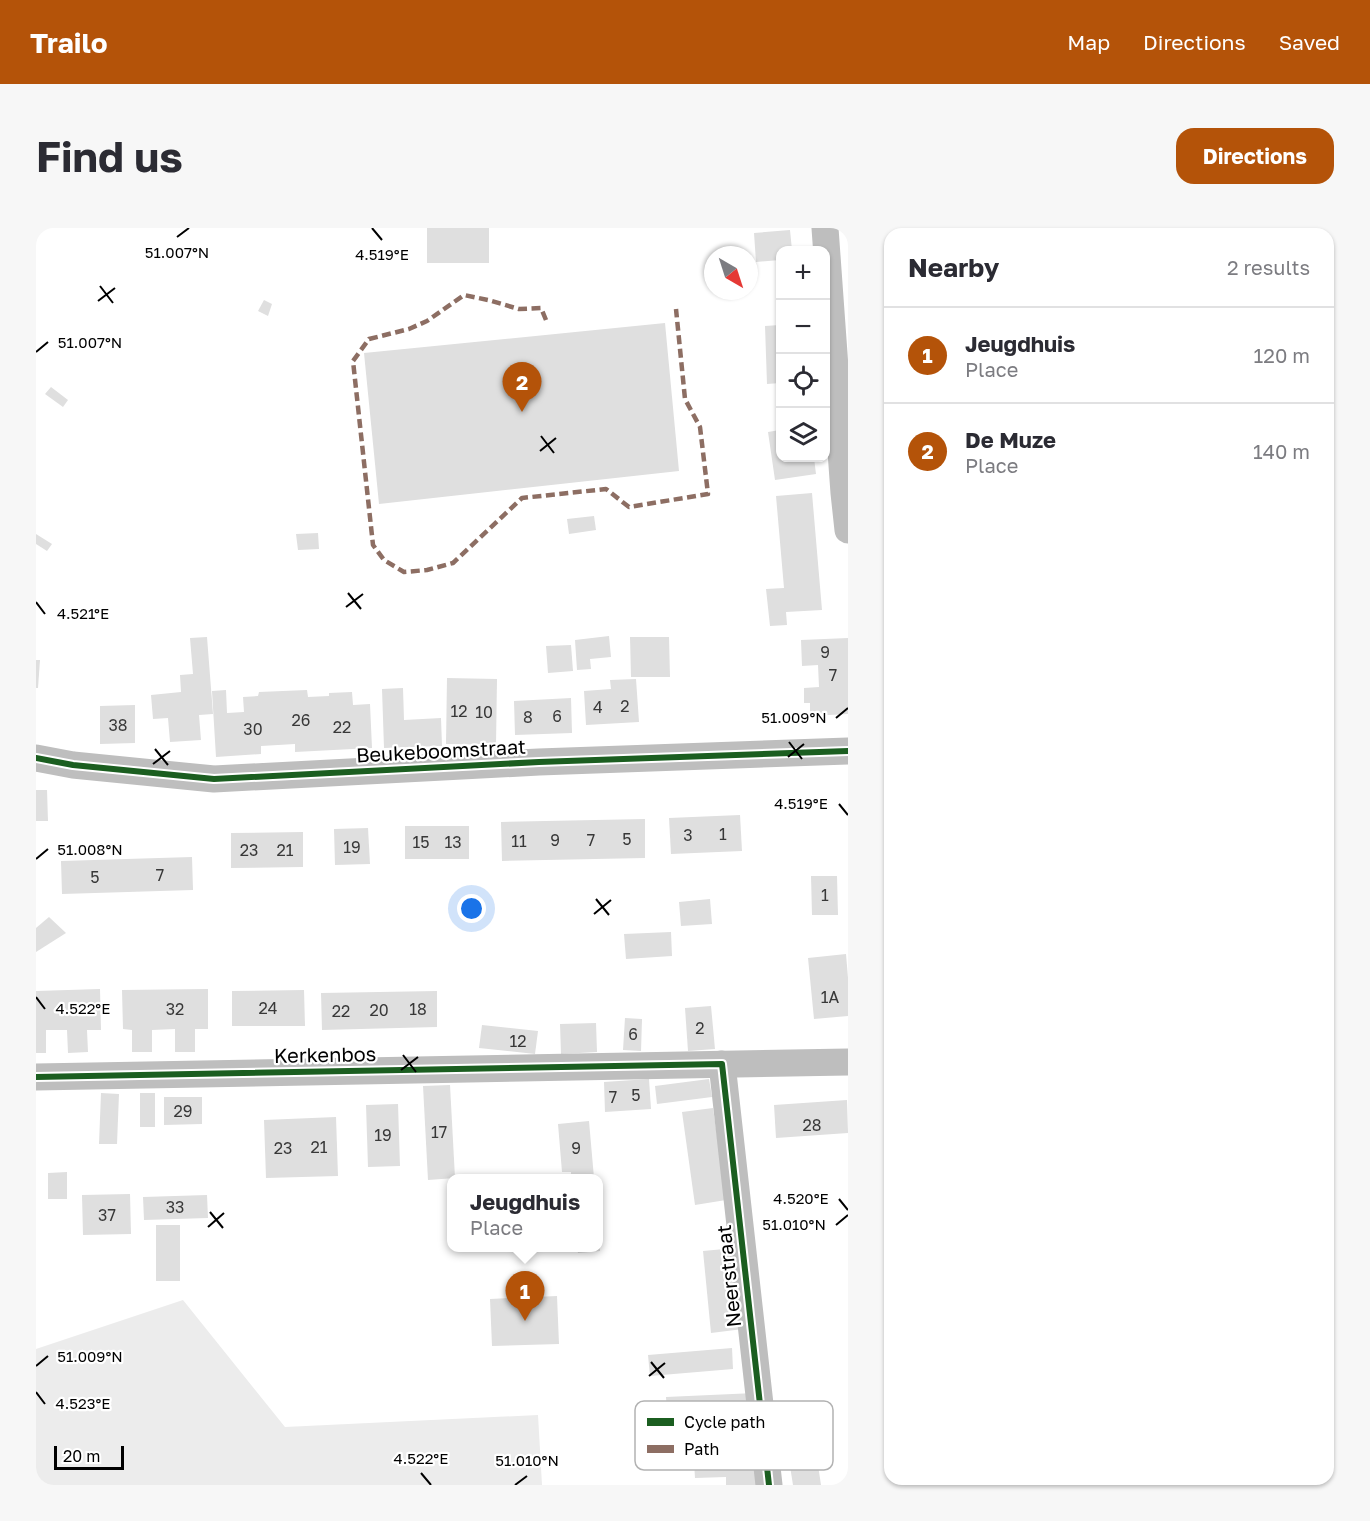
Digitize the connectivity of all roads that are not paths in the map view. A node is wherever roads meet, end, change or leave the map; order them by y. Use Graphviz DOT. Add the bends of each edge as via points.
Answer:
graph roads {
  1 [pos="825,228"];
  2 [pos="846,493"];
  3 [pos="848,530"];
  4 [pos="848,751"];
  5 [pos="36,758"];
  6 [pos="848,1062"];
  7 [pos="722,1064"];
  8 [pos="36,1077"];
  9 [pos="760,1401"];
  10 [pos="767,1470"];
  11 [pos="769,1485"];
  1 -- 2 [label="street"];
  2 -- 3 [label="street"];
  4 -- 5 [label="street, Beukeboomstraat" via="214,778"];
  6 -- 7 [label="street, Kerkenbos"];
  7 -- 8 [label="street, Kerkenbos"];
  7 -- 9 [label="street, Neerstraat"];
  10 -- 11 [label="street, Neerstraat"];
}
